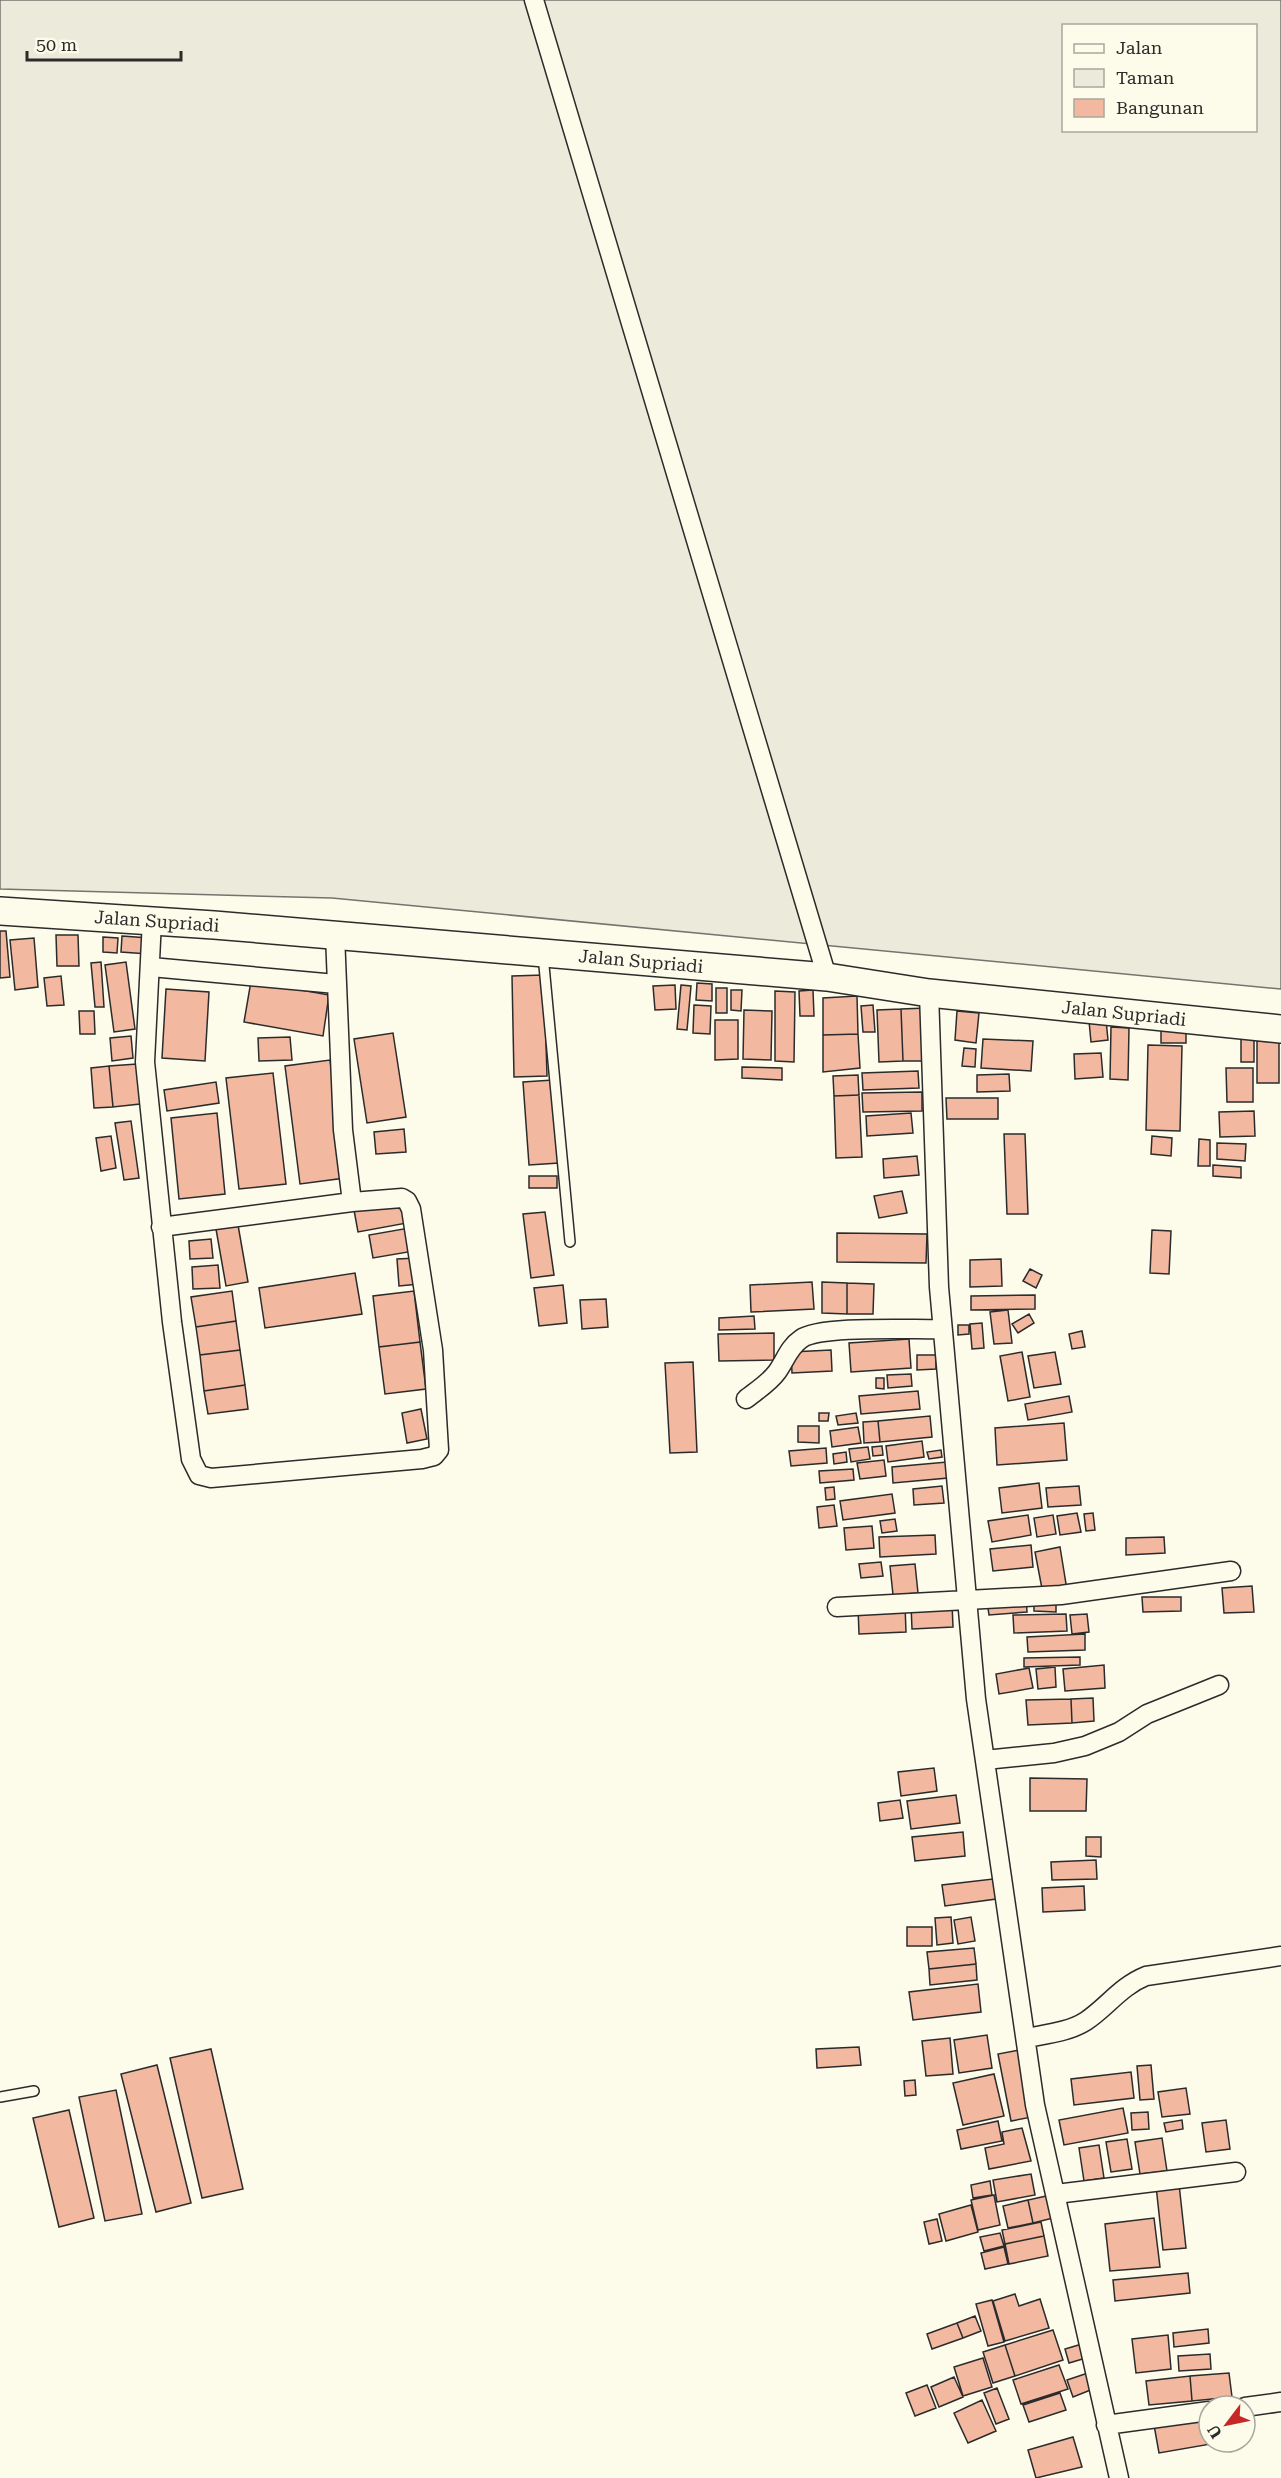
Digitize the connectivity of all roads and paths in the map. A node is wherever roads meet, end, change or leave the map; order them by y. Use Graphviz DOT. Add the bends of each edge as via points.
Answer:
graph roads {
  1 [pos="534,0"];
  2 [pos="0,911"];
  3 [pos="152,920"];
  4 [pos="335,935"];
  5 [pos="543,952"];
  6 [pos="151,967"];
  7 [pos="827,977"];
  8 [pos="336,984"];
  9 [pos="929,993"];
  10 [pos="1281,1029"];
  11 [pos="352,1202"];
  12 [pos="161,1227"];
  13 [pos="570,1242"];
  14 [pos="942,1329"];
  15 [pos="746,1399"];
  16 [pos="1230,1571"];
  17 [pos="968,1599"];
  18 [pos="837,1607"];
  19 [pos="1219,1685"];
  20 [pos="985,1760"];
  21 [pos="1281,1956"];
  22 [pos="1027,2038"];
  23 [pos="34,2091"];
  24 [pos="0,2097"];
  25 [pos="1236,2172"];
  26 [pos="1056,2194"];
  27 [pos="1281,2402"];
  28 [pos="1257,2405"];
  29 [pos="1197,2413"];
  30 [pos="1106,2425"];
  31 [pos="1119,2478"];
  1 -- 7 [label="street"];
  2 -- 3 [label="main road, Jalan Supriadi"];
  3 -- 4 [label="main road, Jalan Supriadi"];
  3 -- 6 [label="street"];
  4 -- 5 [label="main road, Jalan Supriadi"];
  4 -- 8 [label="street"];
  5 -- 7 [label="main road, Jalan Supriadi"];
  5 -- 13 [label="lane"];
  6 -- 8 [label="street"];
  6 -- 12 [label="street" via="145,1062"];
  7 -- 9 [label="main road, Jalan Supriadi"];
  8 -- 11 [label="street" via="343,1130"];
  9 -- 10 [label="main road, Jalan Supriadi"];
  9 -- 14 [label="street"];
  11 -- 12 [label="street"];
  11 -- 12 [label="street" via="402,1198 411,1209 433,1350 439,1444 437,1452 429,1458 211,1478 199,1475 190,1459"];
  14 -- 15 [label="street" via="808,1334 792,1347 766,1384"];
  14 -- 17 [label="street"];
  16 -- 17 [label="street" via="1061,1595"];
  17 -- 18 [label="street"];
  17 -- 20 [label="street"];
  19 -- 20 [label="street" via="1147,1714 1119,1732 1085,1746"];
  20 -- 22 [label="street"];
  21 -- 22 [label="street" via="1146,1976 1129,1984 1084,2022"];
  22 -- 26 [label="street" via="1035,2104"];
  23 -- 24 [label="lane"];
  25 -- 26 [label="street"];
  26 -- 30 [label="street"];
  27 -- 28 [label="street"];
  29 -- 30 [label="street"];
  30 -- 31 [label="street"];
}
